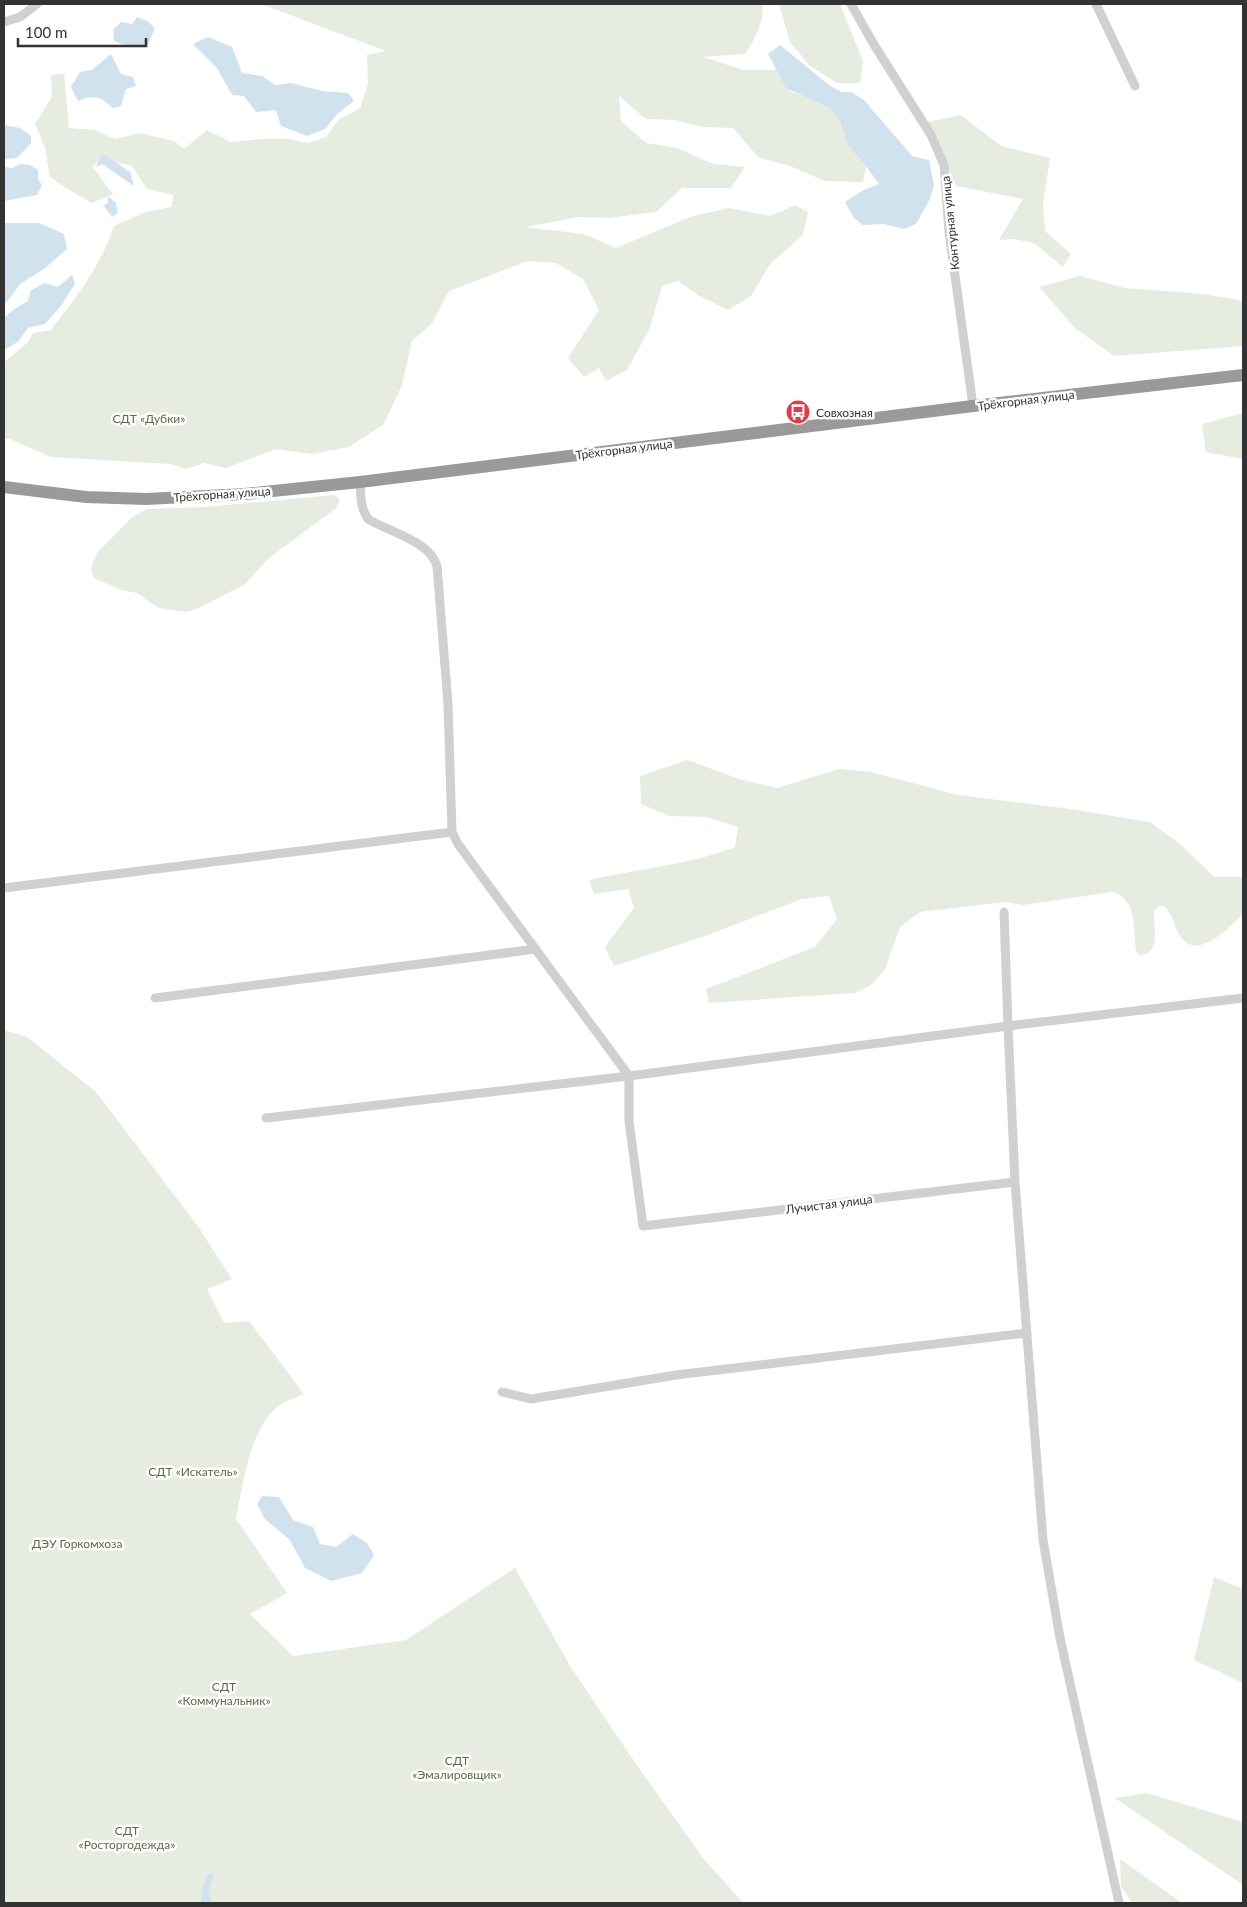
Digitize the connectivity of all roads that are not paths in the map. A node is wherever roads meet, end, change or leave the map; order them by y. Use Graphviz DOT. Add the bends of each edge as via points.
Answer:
graph roads {
  1 [pos="38,4"];
  2 [pos="852,4"];
  3 [pos="1096,4"];
  4 [pos="4,22"];
  5 [pos="1135,86"];
  6 [pos="1243,375"];
  7 [pos="974,406"];
  8 [pos="360,482"];
  9 [pos="4,487"];
  10 [pos="452,832"];
  11 [pos="4,888"];
  12 [pos="1004,912"];
  13 [pos="536,949"];
  14 [pos="154,998"];
  15 [pos="1243,998"];
  16 [pos="1008,1026"];
  17 [pos="629,1076"];
  18 [pos="266,1118"];
  19 [pos="1015,1182"];
  20 [pos="1027,1333"];
  21 [pos="502,1392"];
  22 [pos="1119,1903"];
  1 -- 4 [label="street" via="20,17"];
  2 -- 7 [label="street, Контурная улица" via="931,135 944,164 949,232"];
  3 -- 5 [label="street"];
  6 -- 7 [label="highway, Трёхгорная улица"];
  7 -- 8 [label="highway, Трёхгорная улица"];
  8 -- 9 [label="highway, Трёхгорная улица" via="245,494 146,499 86,497"];
  8 -- 10 [label="street" via="361,503 368,519 424,547 437,566 448,704"];
  10 -- 11 [label="street"];
  10 -- 13 [label="street"];
  12 -- 16 [label="street"];
  13 -- 14 [label="street"];
  13 -- 17 [label="street"];
  15 -- 16 [label="street"];
  16 -- 17 [label="street"];
  16 -- 19 [label="street"];
  17 -- 18 [label="street"];
  17 -- 19 [label="street, Лучистая улица" via="629,1121 642,1226"];
  19 -- 20 [label="street"];
  20 -- 21 [label="street" via="676,1375 531,1399"];
  20 -- 22 [label="street" via="1043,1540 1060,1638"];
}
